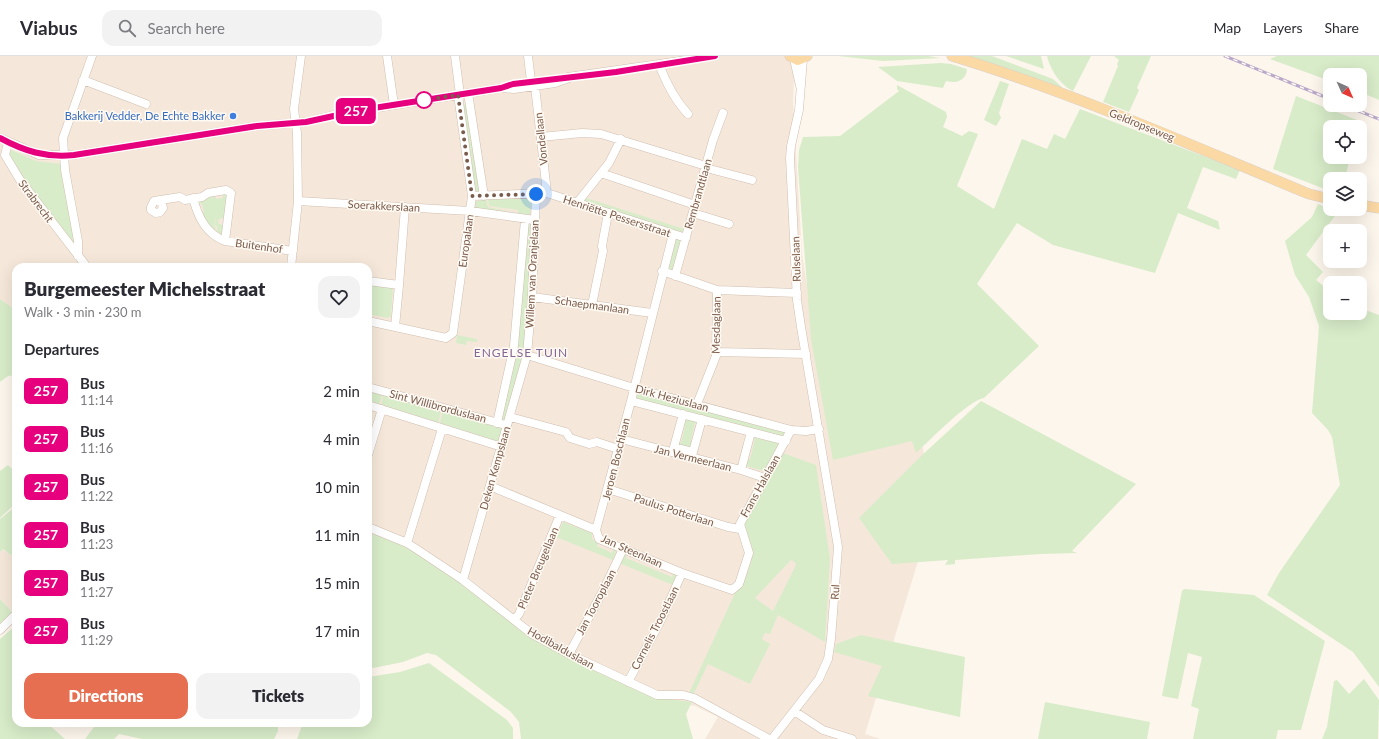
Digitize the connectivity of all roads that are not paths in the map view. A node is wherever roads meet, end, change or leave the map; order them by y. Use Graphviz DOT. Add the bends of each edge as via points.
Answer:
graph roads {
  1 [pos="92,56"];
  2 [pos="301,56"];
  3 [pos="387,56"];
  4 [pos="455,56"];
  5 [pos="528,56"];
  6 [pos="715,56"];
  7 [pos="952,56"];
  8 [pos="798,58"];
  9 [pos="659,64"];
  10 [pos="83,80"];
  11 [pos="533,84"];
  12 [pos="462,94"];
  13 [pos="146,104"];
  14 [pos="394,105"];
  15 [pos="723,113"];
  16 [pos="688,114"];
  17 [pos="295,120"];
  18 [pos="541,137"];
  19 [pos="621,139"];
  20 [pos="4,140"];
  21 [pos="63,156"];
  22 [pos="706,167"];
  23 [pos="601,173"];
  24 [pos="752,180"];
  25 [pos="547,193"];
  26 [pos="536,194"];
  27 [pos="472,196"];
  28 [pos="484,196"];
  29 [pos="1323,197"];
  30 [pos="193,198"];
  31 [pos="161,200"];
  32 [pos="298,202"];
  33 [pos="577,203"];
  34 [pos="695,205"];
  35 [pos="1367,206"];
  36 [pos="405,207"];
  37 [pos="1379,208"];
  38 [pos="470,211"];
  39 [pos="608,213"];
  40 [pos="693,213"];
  41 [pos="525,220"];
  42 [pos="535,220"];
  43 [pos="729,224"];
  44 [pos="673,234"];
  45 [pos="686,238"];
  46 [pos="225,241"];
  47 [pos="293,251"];
  48 [pos="78,256"];
  49 [pos="84,263"];
  50 [pos="292,263"];
  51 [pos="662,271"];
  52 [pos="675,276"];
  53 [pos="372,282"];
  54 [pos="399,285"];
  55 [pos="717,290"];
  56 [pos="797,293"];
  57 [pos="532,296"];
  58 [pos="592,305"];
  59 [pos="652,313"];
  60 [pos="372,322"];
  61 [pos="395,327"];
  62 [pos="716,352"];
  63 [pos="806,354"];
  64 [pos="527,355"];
  65 [pos="512,356"];
  66 [pos="372,388"];
  67 [pos="634,388"];
  68 [pos="631,401"];
  69 [pos="697,404"];
  70 [pos="372,406"];
  71 [pos="382,409"];
  72 [pos="683,414"];
  73 [pos="702,419"];
  74 [pos="509,421"];
  75 [pos="497,423"];
  76 [pos="442,429"];
  77 [pos="819,429"];
  78 [pos="791,430"];
  79 [pos="751,432"];
  80 [pos="621,439"];
  81 [pos="786,441"];
  82 [pos="372,442"];
  83 [pos="502,447"];
  84 [pos="618,449"];
  85 [pos="741,470"];
  86 [pos="765,478"];
  87 [pos="490,486"];
  88 [pos="608,489"];
  89 [pos="560,515"];
  90 [pos="372,529"];
  91 [pos="740,529"];
  92 [pos="596,530"];
  93 [pos="407,543"];
  94 [pos="623,549"];
  95 [pos="682,573"];
  96 [pos="463,580"];
  97 [pos="735,589"];
  98 [pos="12,618"];
  99 [pos="514,620"];
  100 [pos="0,630"];
  101 [pos="569,654"];
  102 [pos="628,682"];
  103 [pos="794,711"];
  104 [pos="769,739"];
  105 [pos="772,739"];
  106 [pos="852,739"];
  1 -- 10 [label="street"];
  2 -- 17 [label="street" via="294,109"];
  3 -- 14 [label="street"];
  4 -- 12 [label="street"];
  5 -- 11 [label="street, Vondellaan"];
  6 -- 9 [label="street"];
  7 -- 29 [label="main road, Geldropseweg" via="1126,118 1309,194"];
  8 -- 56 [label="street, Rulselaan" via="800,110 790,158"];
  9 -- 11 [label="street"];
  9 -- 16 [label="street" via="668,88"];
  10 -- 13 [label="street"];
  10 -- 21 [label="street" via="64,135"];
  11 -- 12 [label="street" via="513,84"];
  11 -- 18 [label="street, Vondellaan"];
  12 -- 14 [label="street"];
  12 -- 27 [label="street, Europalaan"];
  12 -- 28 [label="street"];
  14 -- 17 [label="street"];
  15 -- 22 [label="street, Rembrandtlaan"];
  17 -- 21 [label="street" via="271,121 257,126"];
  17 -- 32 [label="street"];
  18 -- 19 [label="street" via="582,133"];
  18 -- 25 [label="street, Vondellaan"];
  19 -- 22 [label="street"];
  19 -- 23 [label="street"];
  20 -- 21 [label="street" via="39,155"];
  20 -- 48 [label="street, Strabrecht" via="6,159"];
  21 -- 48 [label="street" via="78,241"];
  22 -- 24 [label="street"];
  22 -- 34 [label="street, Rembrandtlaan"];
  23 -- 33 [label="street"];
  23 -- 34 [label="street"];
  25 -- 26 [label="street"];
  25 -- 33 [label="street, Henriëtte Pessersstraat"];
  26 -- 28 [label="street"];
  26 -- 42 [label="street, Willem van Oranjelaan"];
  27 -- 28 [label="street"];
  27 -- 38 [label="street, Europalaan"];
  30 -- 31 [label="street, Buitenhof"];
  30 -- 46 [label="street, Buitenhof" via="203,224"];
  30 -- 46 [label="street, Buitenhof" via="226,190 231,193"];
  32 -- 36 [label="street, Soerakkerslaan"];
  32 -- 47 [label="street"];
  33 -- 39 [label="street, Henriëtte Pessersstraat"];
  34 -- 40 [label="street, Rembrandtlaan"];
  35 -- 37 [label="main road"];
  36 -- 38 [label="street, Soerakkerslaan"];
  36 -- 54 [label="street"];
  38 -- 41 [label="street, Soerakkerslaan"];
  38 -- 61 [label="street, Europalaan" via="452,333 448,337"];
  39 -- 44 [label="street, Henriëtte Pessersstraat"];
  39 -- 58 [label="street"];
  40 -- 43 [label="street"];
  40 -- 45 [label="street, Rembrandtlaan"];
  41 -- 42 [label="street, Soerakkerslaan"];
  41 -- 65 [label="street, Willem van Oranjelaan"];
  42 -- 57 [label="street, Willem van Oranjelaan"];
  44 -- 45 [label="street, Henriëtte Pessersstraat"];
  44 -- 51 [label="street, Rembrandtlaan"];
  45 -- 52 [label="street, Rembrandtlaan"];
  46 -- 47 [label="street, Buitenhof"];
  47 -- 50 [label="street"];
  48 -- 49 [label="street, Strabrecht"];
  51 -- 52 [label="street"];
  51 -- 59 [label="street, Rembrandtlaan"];
  52 -- 55 [label="street"];
  53 -- 54 [label="street"];
  54 -- 61 [label="street"];
  55 -- 56 [label="street"];
  55 -- 62 [label="street, Mesdaglaan"];
  56 -- 63 [label="street, Rulselaan"];
  57 -- 58 [label="street, Schaepmanlaan"];
  57 -- 64 [label="street, Willem van Oranjelaan"];
  58 -- 59 [label="street, Schaepmanlaan"];
  59 -- 67 [label="street, Rembrandtlaan"];
  60 -- 61 [label="street"];
  62 -- 63 [label="street"];
  62 -- 69 [label="street, Mesdaglaan" via="715,362"];
  63 -- 77 [label="street, Rulselaan"];
  64 -- 67 [label="street, Dirk Heziuslaan"];
  64 -- 74 [label="street, Deken Kempslaan"];
  65 -- 75 [label="street, Deken Kempslaan"];
  66 -- 75 [label="street, Sint Willibrorduslaan"];
  67 -- 68 [label="street, Jeroen Boschlaan"];
  67 -- 69 [label="street, Dirk Heziuslaan"];
  68 -- 72 [label="street, Dirk Heziuslaan"];
  68 -- 80 [label="street, Jeroen Boschlaan"];
  69 -- 78 [label="street, Dirk Heziuslaan"];
  70 -- 71 [label="street, Sint Willibrorduslaan"];
  71 -- 76 [label="street, Sint Willibrorduslaan"];
  71 -- 82 [label="street"];
  72 -- 73 [label="street, Dirk Heziuslaan"];
  72 -- 73 [label="street, Dirk Heziuslaan" via="674,447 693,452"];
  73 -- 79 [label="street, Dirk Heziuslaan"];
  74 -- 75 [label="street, Sint Willibrorduslaan"];
  74 -- 83 [label="street, Deken Kempslaan"];
  74 -- 84 [label="street, Sint Willibrorduslaan" via="566,432 570,438 589,444 597,442"];
  76 -- 83 [label="street, Sint Willibrorduslaan"];
  76 -- 93 [label="street"];
  77 -- 78 [label="street, Dirk Heziuslaan"];
  77 -- 103 [label="street, Rul" via="838,547 831,639 828,659 819,679"];
  78 -- 81 [label="street, Frans Halslaan"];
  79 -- 81 [label="street, Dirk Heziuslaan"];
  79 -- 85 [label="street"];
  80 -- 84 [label="street, Jeroen Boschlaan"];
  80 -- 85 [label="street, Jan Vermeerlaan"];
  81 -- 86 [label="street, Frans Halslaan"];
  83 -- 87 [label="street, Deken Kempslaan"];
  84 -- 88 [label="street, Jeroen Boschlaan"];
  85 -- 86 [label="street, Jan Vermeerlaan"];
  86 -- 91 [label="street, Frans Halslaan" via="742,519"];
  87 -- 89 [label="street, Jan Steenlaan"];
  87 -- 96 [label="street, Deken Kempslaan"];
  88 -- 91 [label="street, Paulus Potterlaan"];
  88 -- 92 [label="street, Jeroen Boschlaan"];
  89 -- 92 [label="street, Jan Steenlaan"];
  89 -- 99 [label="street, Pieter Breugellaan" via="519,614"];
  90 -- 93 [label="street, Hodibalduslaan"];
  91 -- 97 [label="street, Frans Halslaan" via="749,553"];
  92 -- 94 [label="street, Jan Steenlaan" via="599,539"];
  93 -- 96 [label="street, Hodibalduslaan"];
  94 -- 95 [label="street, Jan Steenlaan"];
  94 -- 101 [label="street, Jan Tooroplaan"];
  95 -- 97 [label="street, Jan Steenlaan"];
  95 -- 102 [label="street, Cornelis Troostlaan" via="662,618"];
  96 -- 99 [label="street, Hodibalduslaan"];
  98 -- 100 [label="street"];
  99 -- 101 [label="street, Hodibalduslaan" via="532,634"];
  101 -- 102 [label="street, Hodibalduslaan"];
  102 -- 104 [label="street, Hodibalduslaan" via="657,695 683,695 694,698"];
  103 -- 105 [label="street, Rul"];
  103 -- 106 [label="street" via="823,730"];
}
